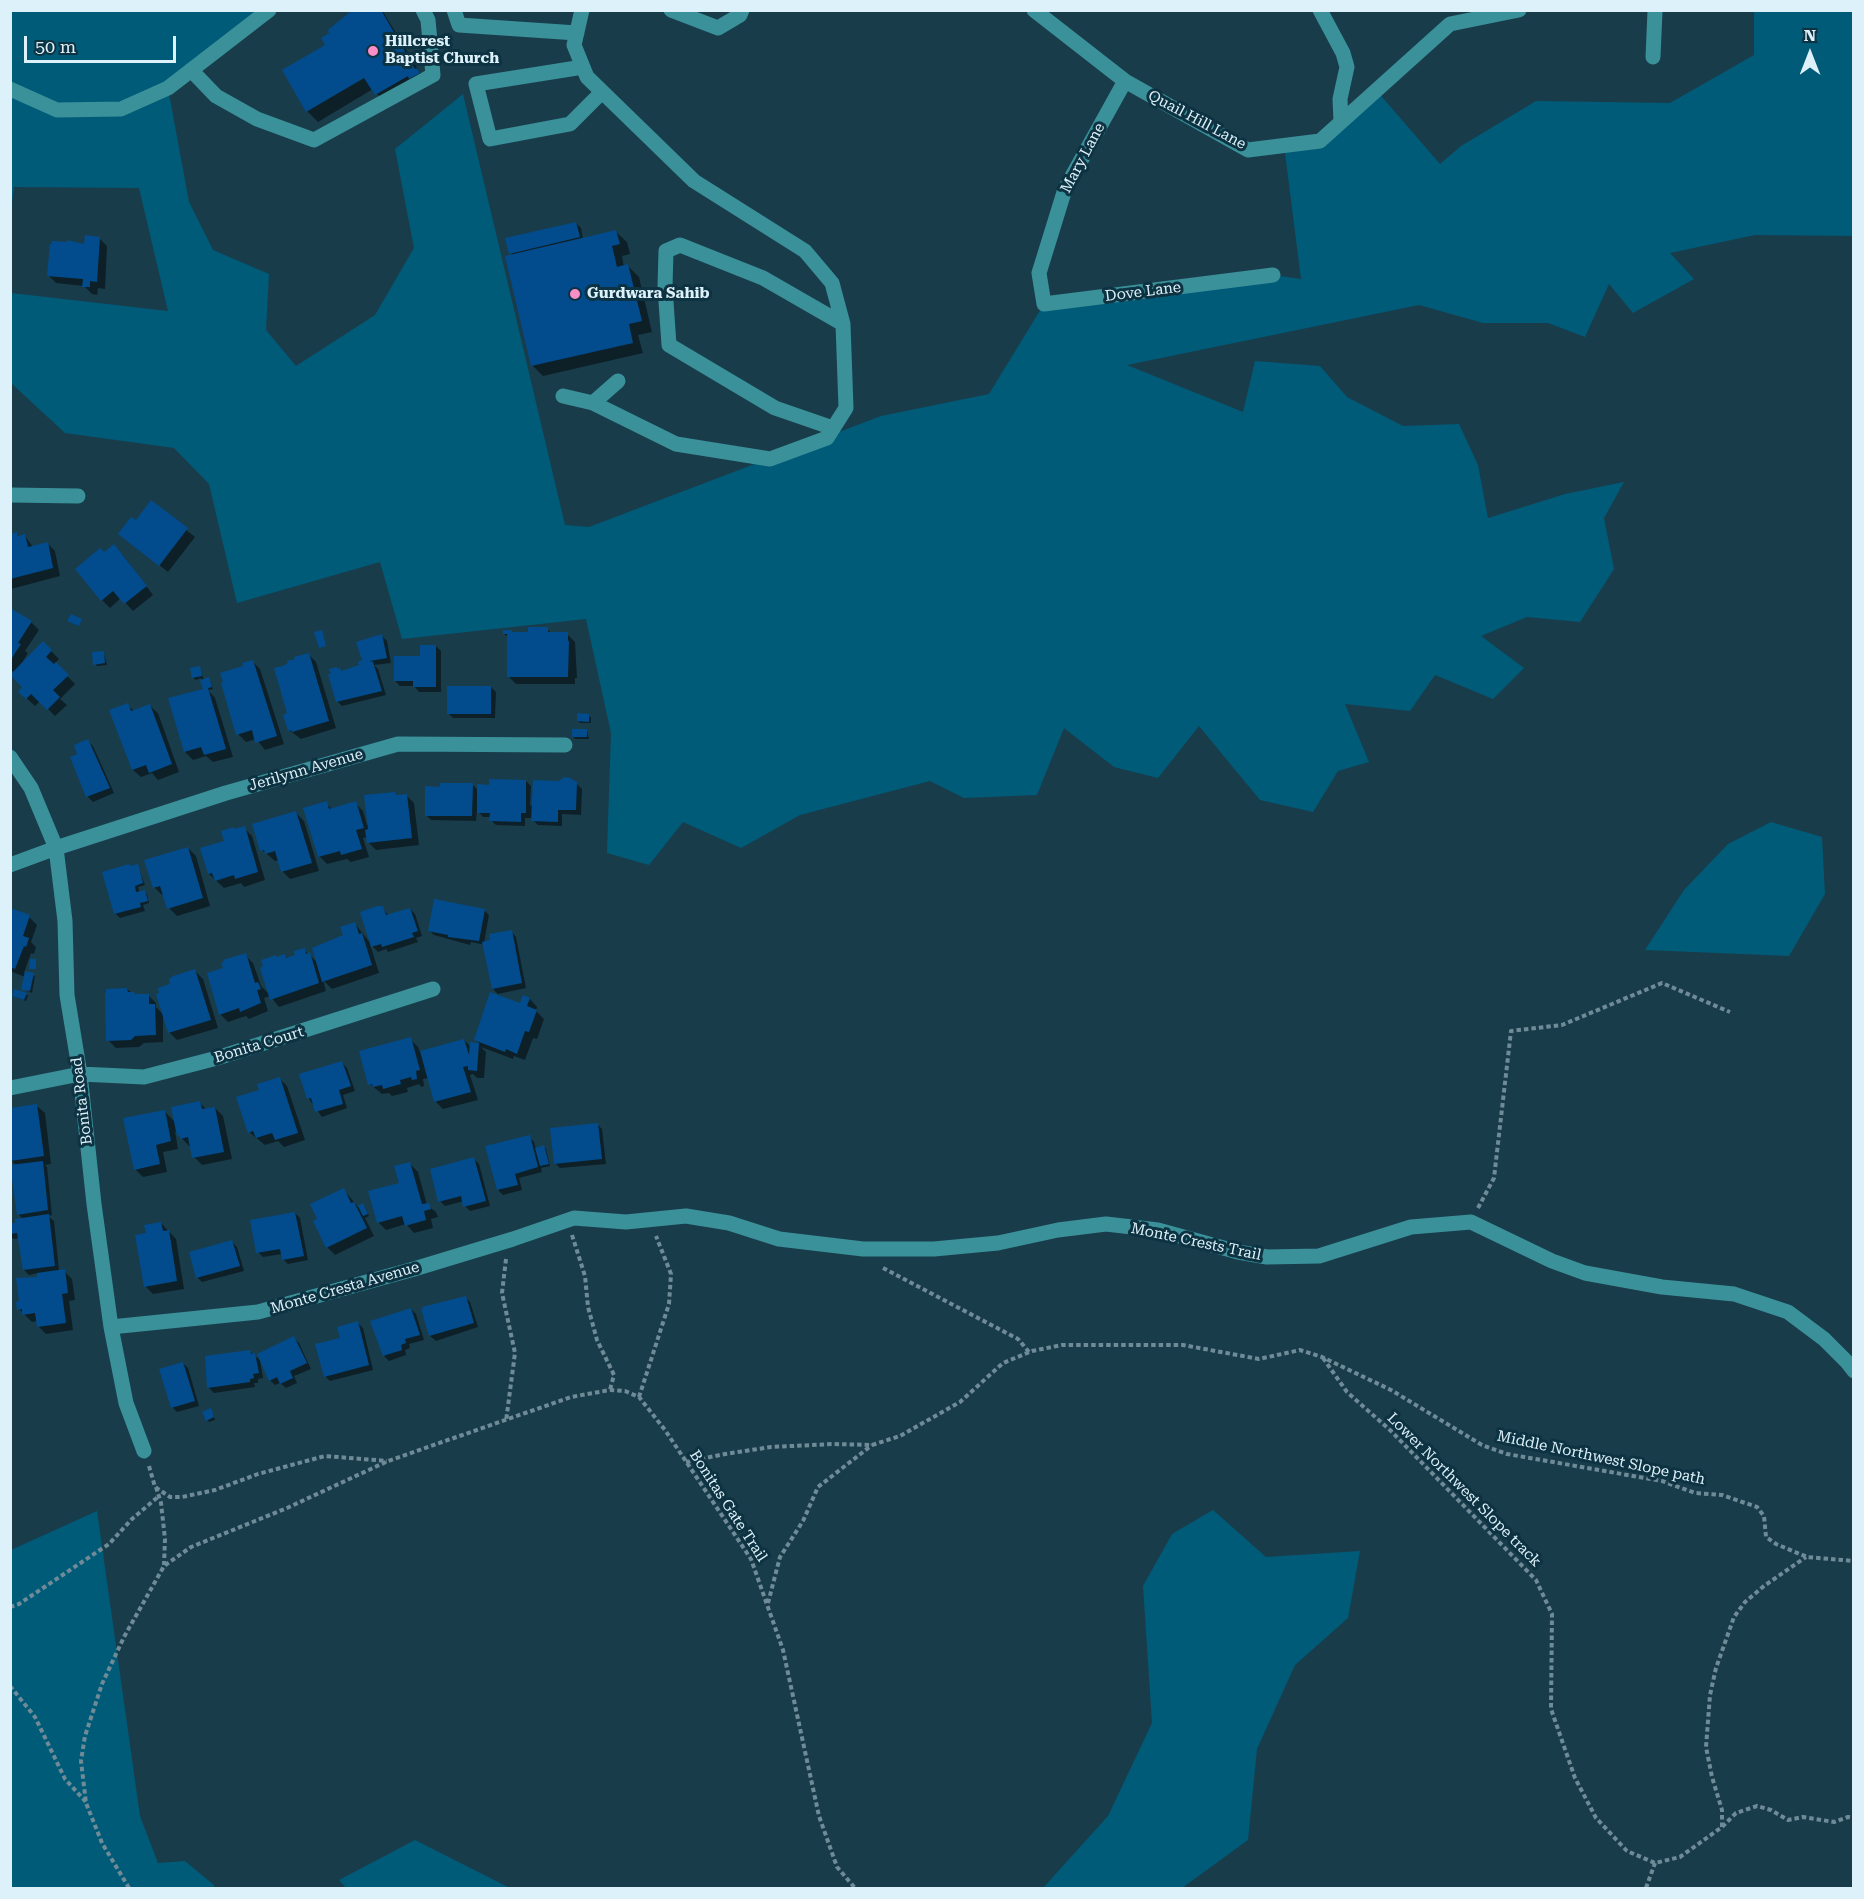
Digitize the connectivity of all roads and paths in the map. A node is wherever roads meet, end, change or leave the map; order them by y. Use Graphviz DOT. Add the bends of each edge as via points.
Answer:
graph roads {
  1 [pos="269,10"];
  2 [pos="423,10"];
  3 [pos="454,10"];
  4 [pos="582,10"];
  5 [pos="671,10"];
  6 [pos="1034,10"];
  7 [pos="1320,10"];
  8 [pos="1519,10"];
  9 [pos="1645,10"];
  10 [pos="1664,10"];
  11 [pos="1655,11"];
  12 [pos="741,13"];
  13 [pos="577,33"];
  14 [pos="1653,57"];
  15 [pos="582,68"];
  16 [pos="191,70"];
  17 [pos="1125,81"];
  18 [pos="10,88"];
  19 [pos="602,92"];
  20 [pos="1341,122"];
  21 [pos="1039,273"];
  22 [pos="1273,275"];
  23 [pos="843,324"];
  24 [pos="618,381"];
  25 [pos="563,396"];
  26 [pos="593,403"];
  27 [pos="833,428"];
  28 [pos="10,495"];
  29 [pos="78,496"];
  30 [pos="565,745"];
  31 [pos="10,758"];
  32 [pos="56,848"];
  33 [pos="10,865"];
  34 [pos="434,989"];
  35 [pos="1730,1012"];
  36 [pos="80,1074"];
  37 [pos="10,1088"];
  38 [pos="571,1219"];
  39 [pos="647,1219"];
  40 [pos="1471,1222"];
  41 [pos="507,1241"];
  42 [pos="872,1249"];
  43 [pos="111,1327"];
  44 [pos="1029,1352"];
  45 [pos="1322,1357"];
  46 [pos="1854,1371"];
  47 [pos="610,1390"];
  48 [pos="639,1397"];
  49 [pos="506,1421"];
  50 [pos="872,1445"];
  51 [pos="144,1451"];
  52 [pos="388,1461"];
  53 [pos="686,1462"];
  54 [pos="155,1487"];
  55 [pos="159,1496"];
  56 [pos="1807,1557"];
  57 [pos="1854,1561"];
  58 [pos="164,1566"];
  59 [pos="768,1604"];
  60 [pos="10,1607"];
  61 [pos="10,1686"];
  62 [pos="86,1803"];
  63 [pos="1854,1818"];
  64 [pos="1722,1827"];
  65 [pos="1655,1863"];
  66 [pos="129,1888"];
  67 [pos="855,1888"];
  68 [pos="1646,1888"];
  1 -- 16 [label="street"];
  2 -- 16 [label="street" via="428,20 433,75 314,140 257,119 216,96"];
  3 -- 13 [label="street" via="459,24"];
  4 -- 13 [label="street"];
  5 -- 12 [label="street" via="718,28"];
  6 -- 17 [label="street, Quail Hill Lane"];
  7 -- 20 [label="street" via="1347,68 1340,99"];
  8 -- 20 [label="street, Quail Hill Lane" via="1450,24"];
  9 -- 11 [label="street"];
  10 -- 11 [label="street"];
  11 -- 14 [label="street"];
  13 -- 15 [label="street" via="574,45"];
  15 -- 19 [label="street"];
  15 -- 19 [label="street" via="476,84 490,139 570,124"];
  16 -- 18 [label="street" via="168,88 122,109 57,110"];
  17 -- 20 [label="street, Quail Hill Lane" via="1248,150 1320,141"];
  17 -- 21 [label="street, Mary Lane" via="1065,189"];
  19 -- 23 [label="street" via="694,181 805,251 832,283"];
  21 -- 22 [label="street, Dove Lane" via="1044,304"];
  23 -- 27 [label="street" via="846,408"];
  23 -- 27 [label="street" via="763,278 680,245 666,251 669,345 775,408"];
  24 -- 26 [label="street"];
  25 -- 26 [label="street"];
  26 -- 27 [label="street" via="676,444 770,459 827,438"];
  28 -- 29 [label="street"];
  30 -- 32 [label="street, Jerilynn Avenue" via="398,744 226,793"];
  31 -- 32 [label="street, Bonita Road" via="31,788"];
  32 -- 33 [label="street, Jerilynn Avenue"];
  32 -- 36 [label="street, Bonita Road" via="65,921 67,995"];
  34 -- 36 [label="street, Bonita Court" via="217,1058 144,1077"];
  35 -- 40 [label="path" via="1662,982 1562,1025 1511,1030 1494,1178"];
  36 -- 37 [label="street, Bonita Court"];
  36 -- 43 [label="street, Bonita Road"];
  38 -- 39 [label="street, Monte Crests Trail"];
  38 -- 41 [label="street, Monte Cresta Avenue"];
  38 -- 47 [label="path" via="597,1340 614,1375"];
  39 -- 42 [label="street, Monte Crests Trail" via="686,1216 729,1223 779,1239"];
  39 -- 48 [label="path" via="662,1247 670,1284 669,1304"];
  40 -- 42 [label="street, Monte Crests Trail" via="1411,1227 1319,1256 1267,1257 1158,1230 1106,1224 998,1243"];
  40 -- 46 [label="street" via="1585,1273 1662,1287 1734,1294 1788,1312 1824,1339"];
  41 -- 43 [label="street, Monte Cresta Avenue" via="258,1312"];
  41 -- 49 [label="path" via="502,1293 515,1353"];
  42 -- 44 [label="path" via="881,1266 1018,1339"];
  43 -- 51 [label="street, Bonita Road" via="126,1403"];
  44 -- 45 [label="path, Middle Northwest Slope path" via="1062,1345 1183,1345 1259,1359 1300,1350"];
  44 -- 50 [label="path, Middle Northwest Slope path" via="1003,1364 960,1402 900,1436"];
  45 -- 56 [label="path, Middle Northwest Slope path" via="1507,1454 1662,1481 1757,1507 1764,1515 1766,1537"];
  45 -- 65 [label="path, Lower Northwest Slope track" via="1347,1392 1391,1431 1536,1580 1552,1614 1551,1710 1575,1778 1596,1818 1627,1851"];
  47 -- 48 [label="path"];
  47 -- 49 [label="path" via="571,1397"];
  48 -- 53 [label="path, Bonitas Gate Trail"];
  49 -- 52 [label="path"];
  50 -- 53 [label="path, Middle Northwest Slope path" via="771,1447"];
  50 -- 59 [label="path" via="818,1487 803,1521 780,1557"];
  51 -- 54 [label="path"];
  52 -- 54 [label="path" via="325,1456 182,1497 170,1497"];
  52 -- 58 [label="path" via="191,1547"];
  53 -- 59 [label="path, Bonitas Gate Trail" via="751,1559"];
  54 -- 55 [label="path"];
  55 -- 58 [label="path"];
  55 -- 60 [label="path" via="109,1544"];
  56 -- 57 [label="path, Middle Northwest Slope path"];
  56 -- 64 [label="path" via="1745,1602 1734,1617 1716,1668 1706,1747 1722,1810"];
  58 -- 62 [label="path" via="102,1684 81,1761"];
  59 -- 67 [label="path, Bonitas Gate Trail" via="783,1650 819,1816 837,1867"];
  61 -- 62 [label="path" via="35,1717 65,1779"];
  62 -- 66 [label="path" via="102,1843"];
  63 -- 64 [label="path" via="1834,1822 1803,1817 1788,1820 1757,1806 1736,1813"];
  64 -- 65 [label="path" via="1680,1857"];
  65 -- 68 [label="path"];
}
